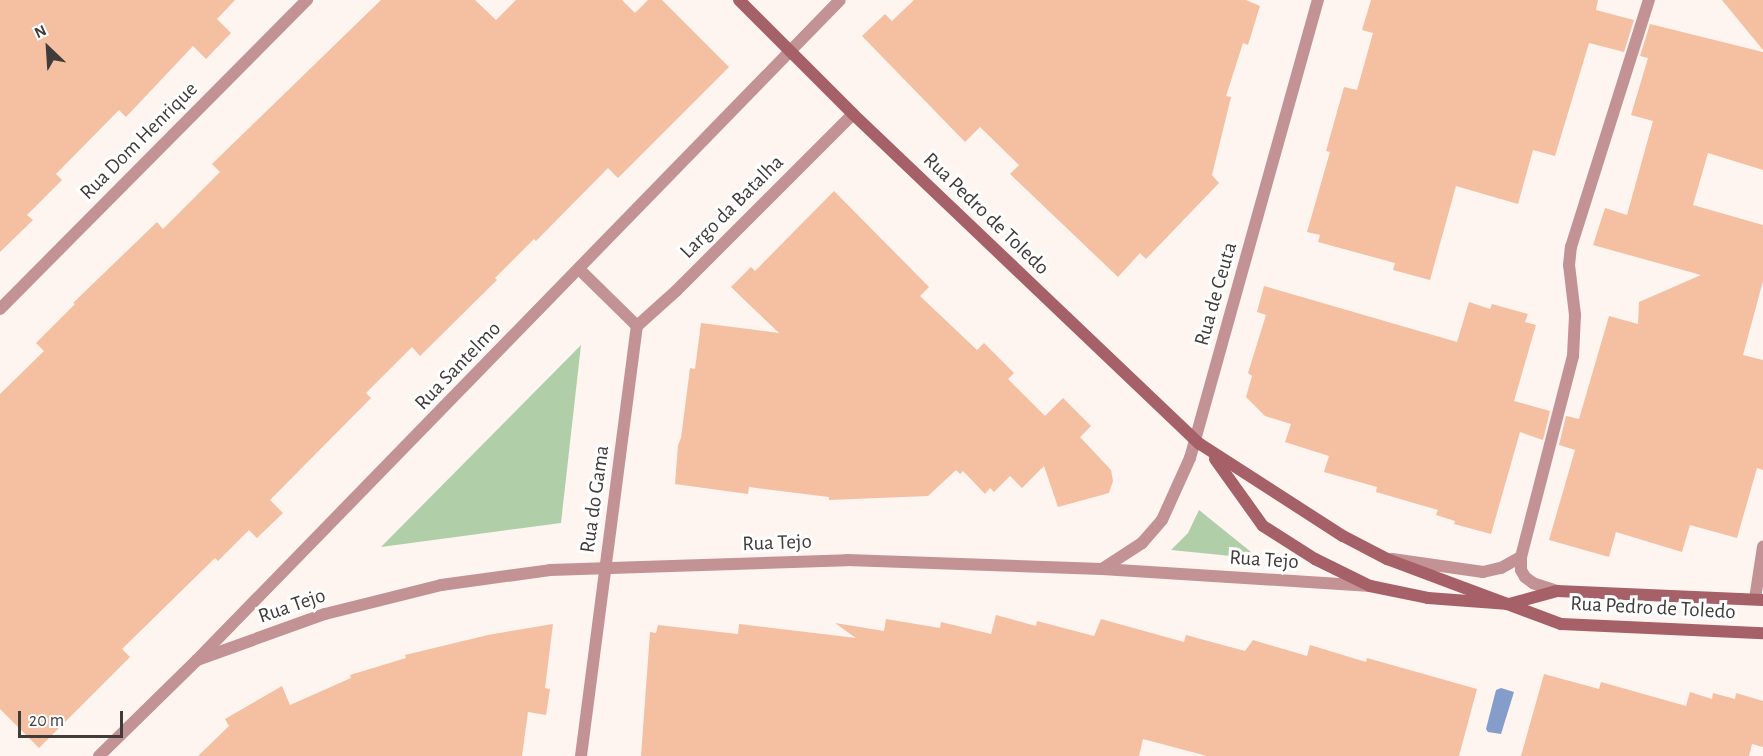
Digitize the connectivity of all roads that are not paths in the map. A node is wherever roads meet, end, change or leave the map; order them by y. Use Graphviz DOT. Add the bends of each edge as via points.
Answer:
graph roads {
  1 [pos="306,0"];
  2 [pos="739,0"];
  3 [pos="840,0"];
  4 [pos="1318,0"];
  5 [pos="1649,0"];
  6 [pos="790,50"];
  7 [pos="853,114"];
  8 [pos="580,270"];
  9 [pos="0,309"];
  10 [pos="637,327"];
  11 [pos="1196,439"];
  12 [pos="1210,453"];
  13 [pos="1763,547"];
  14 [pos="1521,557"];
  15 [pos="1387,559"];
  16 [pos="605,568"];
  17 [pos="1102,569"];
  18 [pos="1370,586"];
  19 [pos="1557,591"];
  20 [pos="1759,599"];
  21 [pos="1509,604"];
  22 [pos="1763,633"];
  23 [pos="197,660"];
  24 [pos="99,756"];
  25 [pos="581,756"];
  1 -- 9 [label="street, Rua Dom Henrique"];
  2 -- 6 [label="street, Rua Pedro de Toledo"];
  3 -- 6 [label="street, Rua Santelmo"];
  4 -- 11 [label="street, Rua de Ceuta"];
  5 -- 14 [label="street" via="1571,247 1573,356"];
  6 -- 7 [label="street, Rua Pedro de Toledo"];
  6 -- 8 [label="street, Rua Santelmo"];
  7 -- 10 [label="street, Largo da Batalha"];
  7 -- 11 [label="street, Rua Pedro de Toledo"];
  8 -- 10 [label="street"];
  8 -- 23 [label="street, Rua Santelmo"];
  10 -- 16 [label="street, Rua do Gama"];
  11 -- 12 [label="street, Rua Pedro de Toledo"];
  11 -- 17 [label="street, Rua de Ceuta" via="1162,520 1142,543"];
  12 -- 15 [label="street, Rua Pedro de Toledo"];
  12 -- 18 [label="street, Rua Pedro de Toledo" via="1263,526 1315,559"];
  13 -- 20 [label="street"];
  14 -- 15 [label="street" via="1502,568 1483,572"];
  14 -- 19 [label="street" via="1525,577"];
  15 -- 21 [label="street, Rua Pedro de Toledo"];
  16 -- 17 [label="street, Rua Tejo" via="847,560"];
  16 -- 23 [label="street, Rua Tejo" via="550,570 441,585 325,614"];
  16 -- 25 [label="street, Rua do Gama"];
  17 -- 18 [label="street, Rua Tejo"];
  18 -- 21 [label="street, Rua Pedro de Toledo" via="1428,598"];
  19 -- 20 [label="street, Rua Pedro de Toledo"];
  19 -- 21 [label="street, Rua Pedro de Toledo"];
  21 -- 22 [label="street, Rua Pedro de Toledo" via="1561,624"];
  23 -- 24 [label="street, Rua Santelmo"];
}
